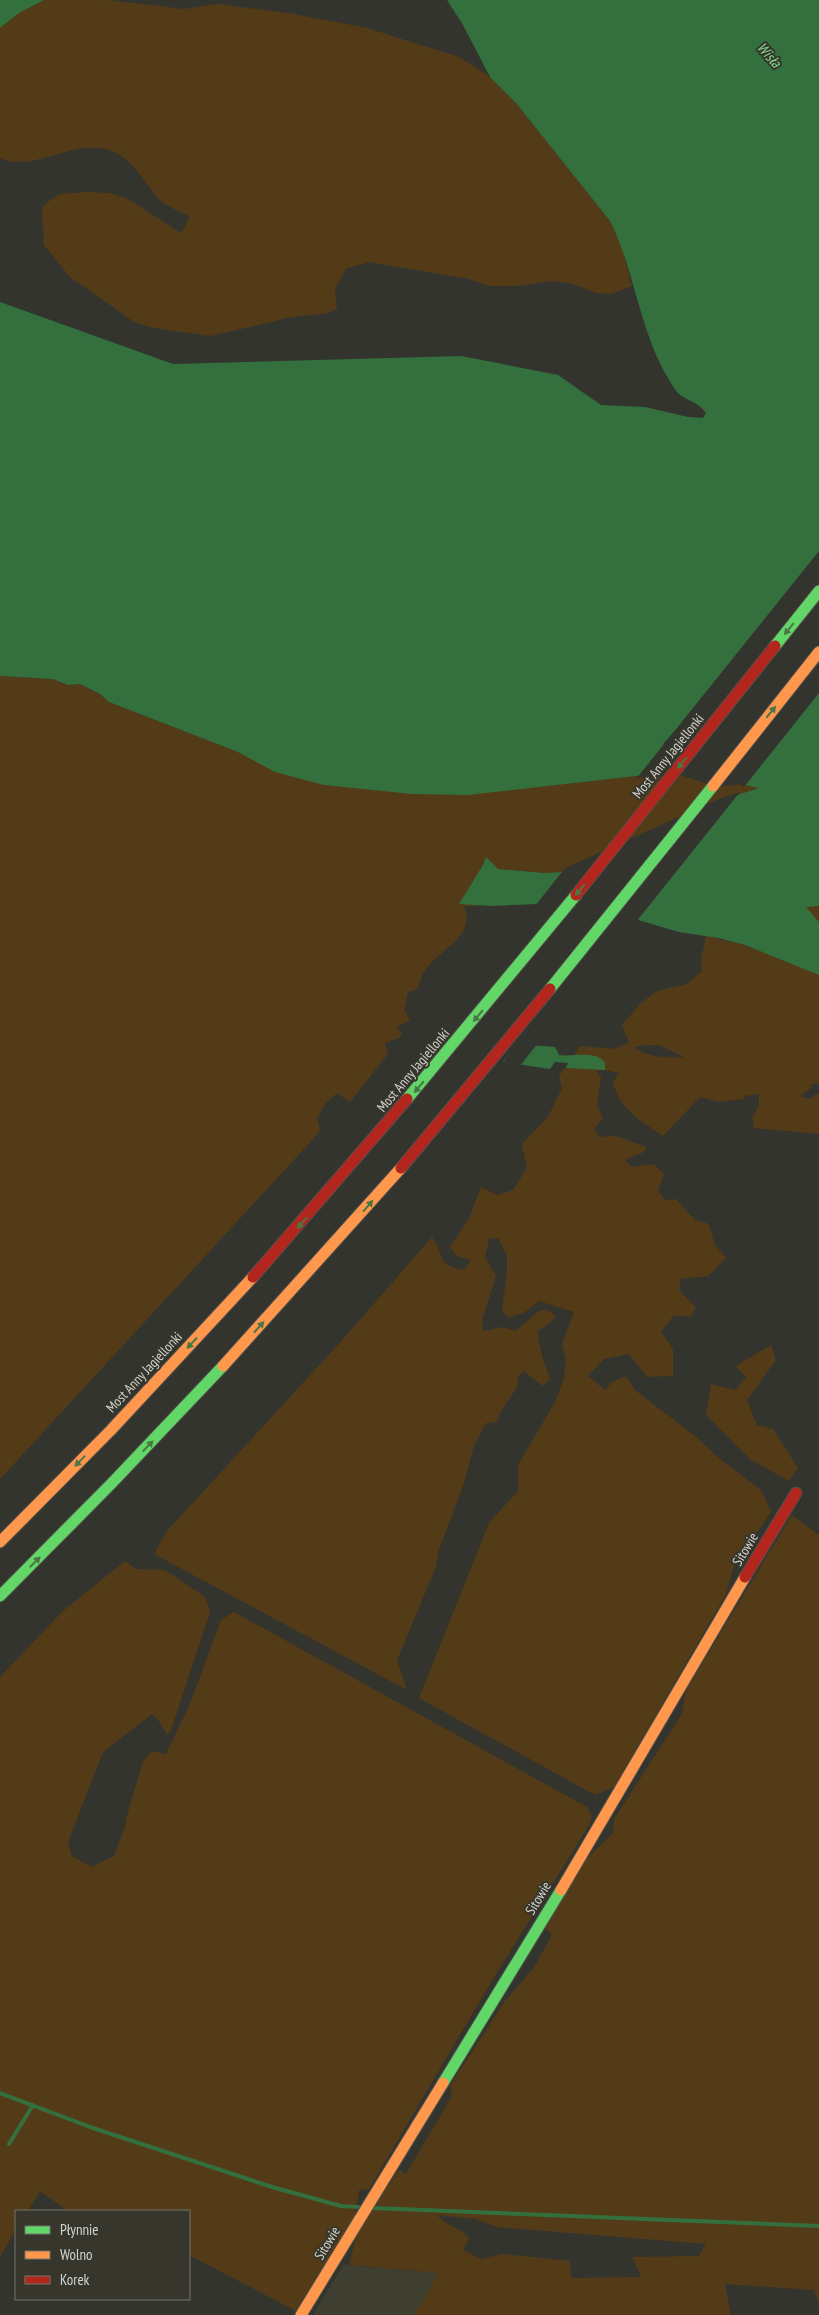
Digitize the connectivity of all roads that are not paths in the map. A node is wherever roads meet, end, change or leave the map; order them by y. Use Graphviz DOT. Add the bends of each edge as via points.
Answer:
graph roads {
  1 [pos="819,591"];
  2 [pos="819,652"];
  3 [pos="796,1493"];
  4 [pos="0,1542"];
  5 [pos="0,1596"];
  6 [pos="301,2315"];
  1 -- 4 [label="main road, Most Anny Jagiellonki, one-way" via="385,1127 145,1394"];
  5 -- 2 [label="main road, one-way" via="170,1423 366,1208 532,1010"];
  3 -- 6 [label="main road, Sitowie" via="610,1809"];
}
